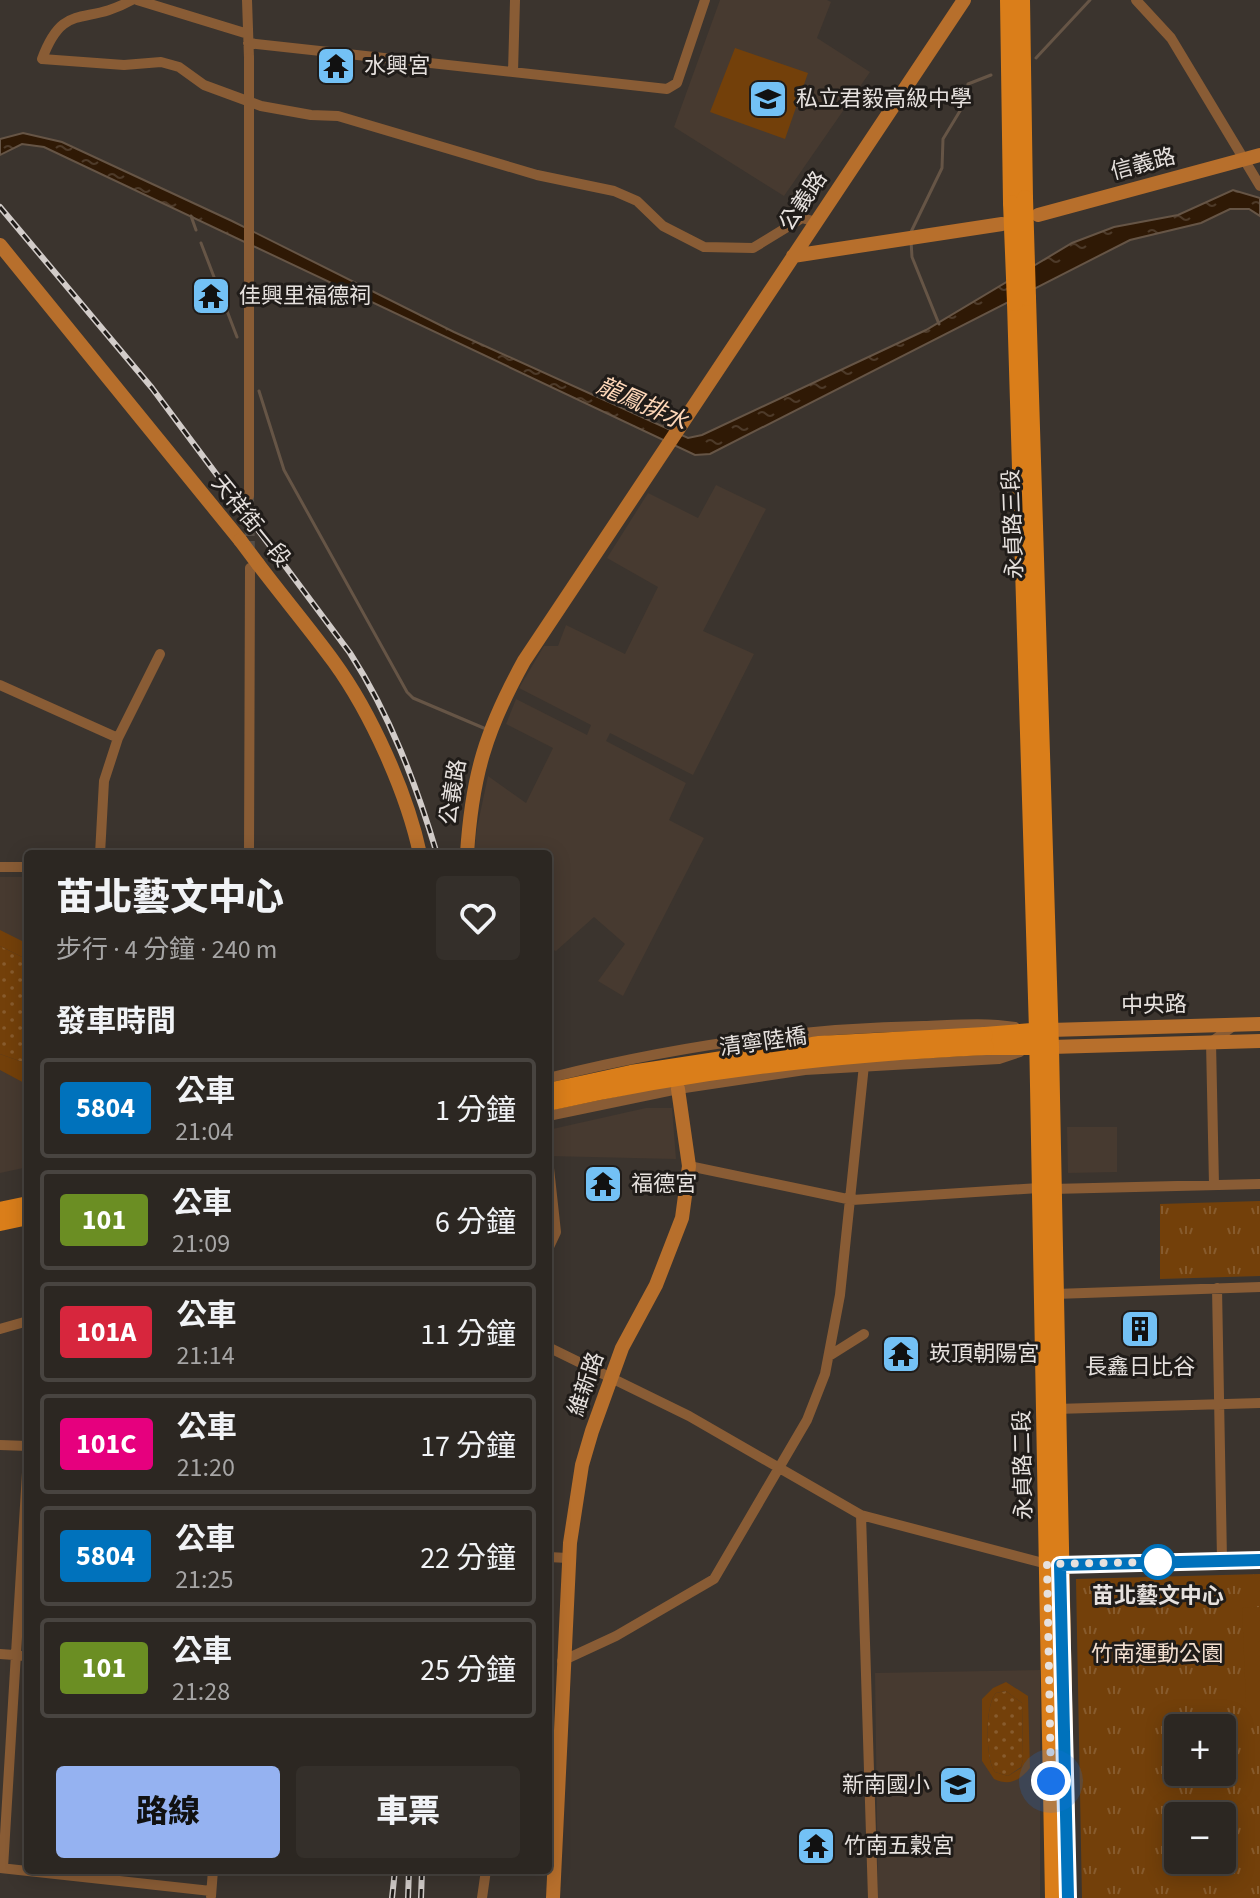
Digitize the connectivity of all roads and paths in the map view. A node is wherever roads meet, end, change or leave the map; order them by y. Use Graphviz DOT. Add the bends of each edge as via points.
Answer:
graph roads {
  1 [pos="134,0"];
  2 [pos="247,0"];
  3 [pos="515,0"];
  4 [pos="705,0"];
  5 [pos="964,0"];
  6 [pos="1008,0"];
  7 [pos="1022,0"];
  8 [pos="1136,0"];
  9 [pos="248,38"];
  10 [pos="513,72"];
  11 [pos="1253,157"];
  12 [pos="1260,186"];
  13 [pos="1018,200"];
  14 [pos="1038,215"];
  15 [pos="816,222"];
  16 [pos="1002,224"];
  17 [pos="0,245"];
  18 [pos="793,256"];
  19 [pos="249,496"];
  20 [pos="254,566"];
  21 [pos="160,654"];
  22 [pos="0,685"];
  23 [pos="118,738"];
  24 [pos="100,850"];
  25 [pos="249,850"];
  26 [pos="419,850"];
  27 [pos="467,850"];
  28 [pos="0,867"];
  29 [pos="24,867"];
  30 [pos="1260,1024"];
  31 [pos="1235,1025"];
  32 [pos="1043,1038"];
  33 [pos="986,1041"];
  34 [pos="1260,1041"];
  35 [pos="1211,1042"];
  36 [pos="713,1047"];
  37 [pos="864,1065"];
  38 [pos="552,1077"];
  39 [pos="720,1083"];
  40 [pos="678,1089"];
  41 [pos="552,1090"];
  42 [pos="552,1102"];
  43 [pos="552,1115"];
  44 [pos="689,1166"];
  45 [pos="1260,1184"];
  46 [pos="1214,1185"];
  47 [pos="1046,1189"];
  48 [pos="552,1196"];
  49 [pos="852,1200"];
  50 [pos="24,1205"];
  51 [pos="0,1210"];
  52 [pos="24,1218"];
  53 [pos="0,1223"];
  54 [pos="552,1240"];
  55 [pos="1260,1287"];
  56 [pos="1217,1288"];
  57 [pos="1055,1294"];
  58 [pos="24,1322"];
  59 [pos="0,1329"];
  60 [pos="864,1334"];
  61 [pos="552,1349"];
  62 [pos="1049,1350"];
  63 [pos="829,1356"];
  64 [pos="611,1379"];
  65 [pos="1260,1403"];
  66 [pos="1219,1404"];
  67 [pos="1056,1409"];
  68 [pos="0,1445"];
  69 [pos="24,1446"];
  70 [pos="781,1469"];
  71 [pos="861,1515"];
  72 [pos="552,1557"];
  73 [pos="568,1558"];
  74 [pos="1222,1560"];
  75 [pos="1260,1560"];
  76 [pos="1054,1564"];
  77 [pos="24,1573"];
  78 [pos="0,1654"];
  79 [pos="16,1655"];
  80 [pos="24,1656"];
  81 [pos="562,1661"];
  82 [pos="552,1843"];
  83 [pos="2,1868"];
  84 [pos="24,1871"];
  85 [pos="48,1874"];
  86 [pos="213,1874"];
  87 [pos="485,1874"];
  88 [pos="552,1874"];
  89 [pos="211,1895"];
  90 [pos="482,1898"];
  91 [pos="553,1898"];
  92 [pos="873,1898"];
  93 [pos="1053,1898"];
  94 [pos="1068,1898"];
  1 -- 9 [label="street"];
  1 -- 15 [label="street" via="62,21 52,31 42,59 179,67 204,85 261,106 338,116 537,175 614,191 704,247 753,248 802,218"];
  2 -- 9 [label="street"];
  3 -- 10 [label="street"];
  4 -- 10 [label="street" via="677,83 667,89"];
  5 -- 15 [label="street, 公義路"];
  6 -- 13 [label="main road, 永貞路三段"];
  7 -- 13 [label="main road, 永貞路三段"];
  8 -- 11 [label="street" via="1171,38"];
  9 -- 10 [label="street"];
  9 -- 19 [label="street, bridge"];
  11 -- 12 [label="street"];
  11 -- 14 [label="street, 信義路"];
  13 -- 32 [label="main road, 永貞路三段, bridge"];
  15 -- 18 [label="street, 公義路"];
  16 -- 18 [label="street"];
  17 -- 20 [label="street, 天祥街一段, bridge" via="240,540"];
  18 -- 27 [label="street, 公義路" via="524,661 486,738 472,795"];
  20 -- 25 [label="street"];
  20 -- 26 [label="street, 天祥街一段" via="336,664 390,769"];
  21 -- 23 [label="street"];
  22 -- 23 [label="street"];
  23 -- 24 [label="street" via="104,781"];
  28 -- 29 [label="street"];
  30 -- 31 [label="street, 中央路"];
  31 -- 32 [label="street, 中央路"];
  31 -- 35 [label="street"];
  32 -- 33 [label="main road"];
  32 -- 35 [label="street, 中央路"];
  32 -- 36 [label="street" via="990,1023 893,1026"];
  32 -- 37 [label="street" via="999,1059"];
  32 -- 47 [label="main road, 永貞路二段"];
  33 -- 41 [label="main road, 清寧陸橋, bridge" via="819,1044"];
  33 -- 42 [label="main road, 清寧陸橋, bridge" via="733,1068"];
  34 -- 35 [label="street, 中央路"];
  35 -- 46 [label="street"];
  36 -- 38 [label="street"];
  36 -- 39 [label="street"];
  37 -- 39 [label="street"];
  37 -- 49 [label="street"];
  39 -- 40 [label="street"];
  40 -- 43 [label="street"];
  40 -- 44 [label="street, 維新路"];
  44 -- 49 [label="street"];
  44 -- 64 [label="street, 維新路" via="673,1246"];
  45 -- 46 [label="street"];
  46 -- 47 [label="street"];
  47 -- 49 [label="street"];
  47 -- 57 [label="main road, 永貞路二段"];
  47 -- 62 [label="main road, 永貞路二段"];
  48 -- 54 [label="street"];
  49 -- 63 [label="street"];
  50 -- 51 [label="main road"];
  52 -- 53 [label="main road"];
  55 -- 56 [label="street"];
  56 -- 57 [label="street"];
  56 -- 66 [label="street"];
  57 -- 62 [label="main road, 永貞路二段"];
  58 -- 59 [label="street"];
  60 -- 63 [label="street"];
  61 -- 64 [label="street"];
  62 -- 67 [label="main road, 永貞路二段"];
  62 -- 76 [label="main road, 永貞路二段"];
  63 -- 70 [label="street" via="807,1420"];
  64 -- 70 [label="street"];
  64 -- 73 [label="street, 維新路" via="582,1465"];
  65 -- 66 [label="street"];
  66 -- 67 [label="street"];
  66 -- 74 [label="street"];
  67 -- 76 [label="main road, 永貞路二段"];
  68 -- 69 [label="street"];
  70 -- 71 [label="street"];
  70 -- 81 [label="street" via="714,1579"];
  71 -- 76 [label="street"];
  71 -- 92 [label="street"];
  72 -- 73 [label="street"];
  73 -- 81 [label="street, 維新路"];
  74 -- 75 [label="street"];
  74 -- 76 [label="street"];
  76 -- 93 [label="main road, 永貞路二段"];
  76 -- 94 [label="main road, 永貞路二段"];
  77 -- 79 [label="street"];
  78 -- 79 [label="street"];
  79 -- 80 [label="street"];
  79 -- 83 [label="street"];
  81 -- 82 [label="street, 維新路"];
  83 -- 84 [label="street"];
  85 -- 89 [label="street"];
  86 -- 89 [label="street"];
  87 -- 90 [label="street"];
  88 -- 91 [label="street, 維新路"];
}
